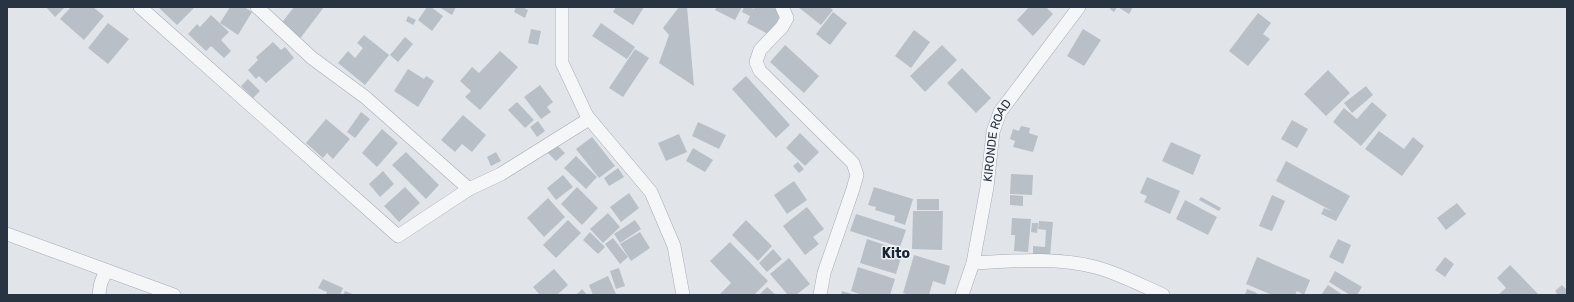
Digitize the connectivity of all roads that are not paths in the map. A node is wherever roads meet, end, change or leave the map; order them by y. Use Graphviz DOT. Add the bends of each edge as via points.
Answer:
graph roads {
  1 [pos="140,7"];
  2 [pos="257,7"];
  3 [pos="562,7"];
  4 [pos="782,7"];
  5 [pos="1078,7"];
  6 [pos="589,119"];
  7 [pos="469,189"];
  8 [pos="7,234"];
  9 [pos="973,264"];
  10 [pos="108,271"];
  11 [pos="98,295"];
  12 [pos="174,295"];
  13 [pos="683,295"];
  14 [pos="820,295"];
  15 [pos="962,295"];
  16 [pos="1163,295"];
  1 -- 7 [label="street" via="398,236"];
  2 -- 7 [label="street" via="312,58 365,97"];
  3 -- 6 [label="street" via="562,63"];
  4 -- 14 [label="street" via="786,18 782,27 760,50 756,62 760,71 853,163 856,175 844,218 824,272"];
  5 -- 9 [label="street, KIRONDE ROAD" via="1000,112 993,132 987,187"];
  6 -- 7 [label="street" via="501,174"];
  6 -- 13 [label="street" via="651,192 674,246"];
  8 -- 10 [label="street"];
  9 -- 15 [label="street, KIRONDE ROAD"];
  9 -- 16 [label="street" via="1065,262 1095,267"];
  10 -- 11 [label="street" via="100,283"];
  10 -- 12 [label="street"];
}
